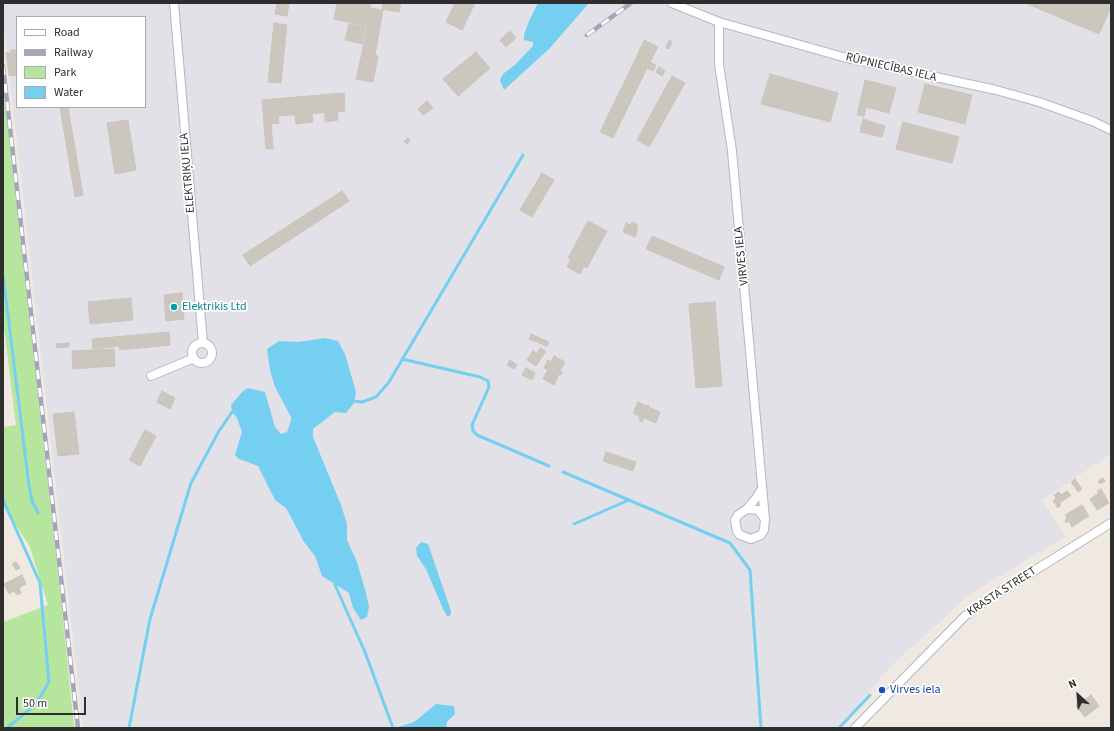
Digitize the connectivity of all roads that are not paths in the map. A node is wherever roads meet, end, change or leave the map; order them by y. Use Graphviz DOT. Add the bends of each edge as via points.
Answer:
graph roads {
  1 [pos="174,3"];
  2 [pos="672,3"];
  3 [pos="719,22"];
  4 [pos="1111,130"];
  5 [pos="203,343"];
  6 [pos="194,358"];
  7 [pos="151,376"];
  8 [pos="761,490"];
  9 [pos="747,508"];
  10 [pos="765,519"];
  11 [pos="1111,525"];
  12 [pos="855,728"];
  1 -- 5 [label="street, ELEKTRIĶU IELA"];
  2 -- 3 [label="street, RŪPNIECĪBAS IELA"];
  3 -- 4 [label="street, RŪPNIECĪBAS IELA" via="843,57 996,90 1092,121"];
  3 -- 8 [label="street, VIRVES IELA" via="719,64 732,151"];
  5 -- 6 [label="street" via="194,348"];
  5 -- 6 [label="street, ELEKTRIĶU IELA" via="211,348 210,358 202,362"];
  6 -- 7 [label="street, ELEKTRIĶU IELA"];
  8 -- 9 [label="street, VIRVES IELA"];
  8 -- 10 [label="street, VIRVES IELA"];
  9 -- 10 [label="street" via="758,510"];
  9 -- 10 [label="street, VIRVES IELA" via="738,515 735,525 737,531 745,538 751,539 761,535 766,525"];
  11 -- 12 [label="street, KRASTA STREET" via="965,616"];
}
